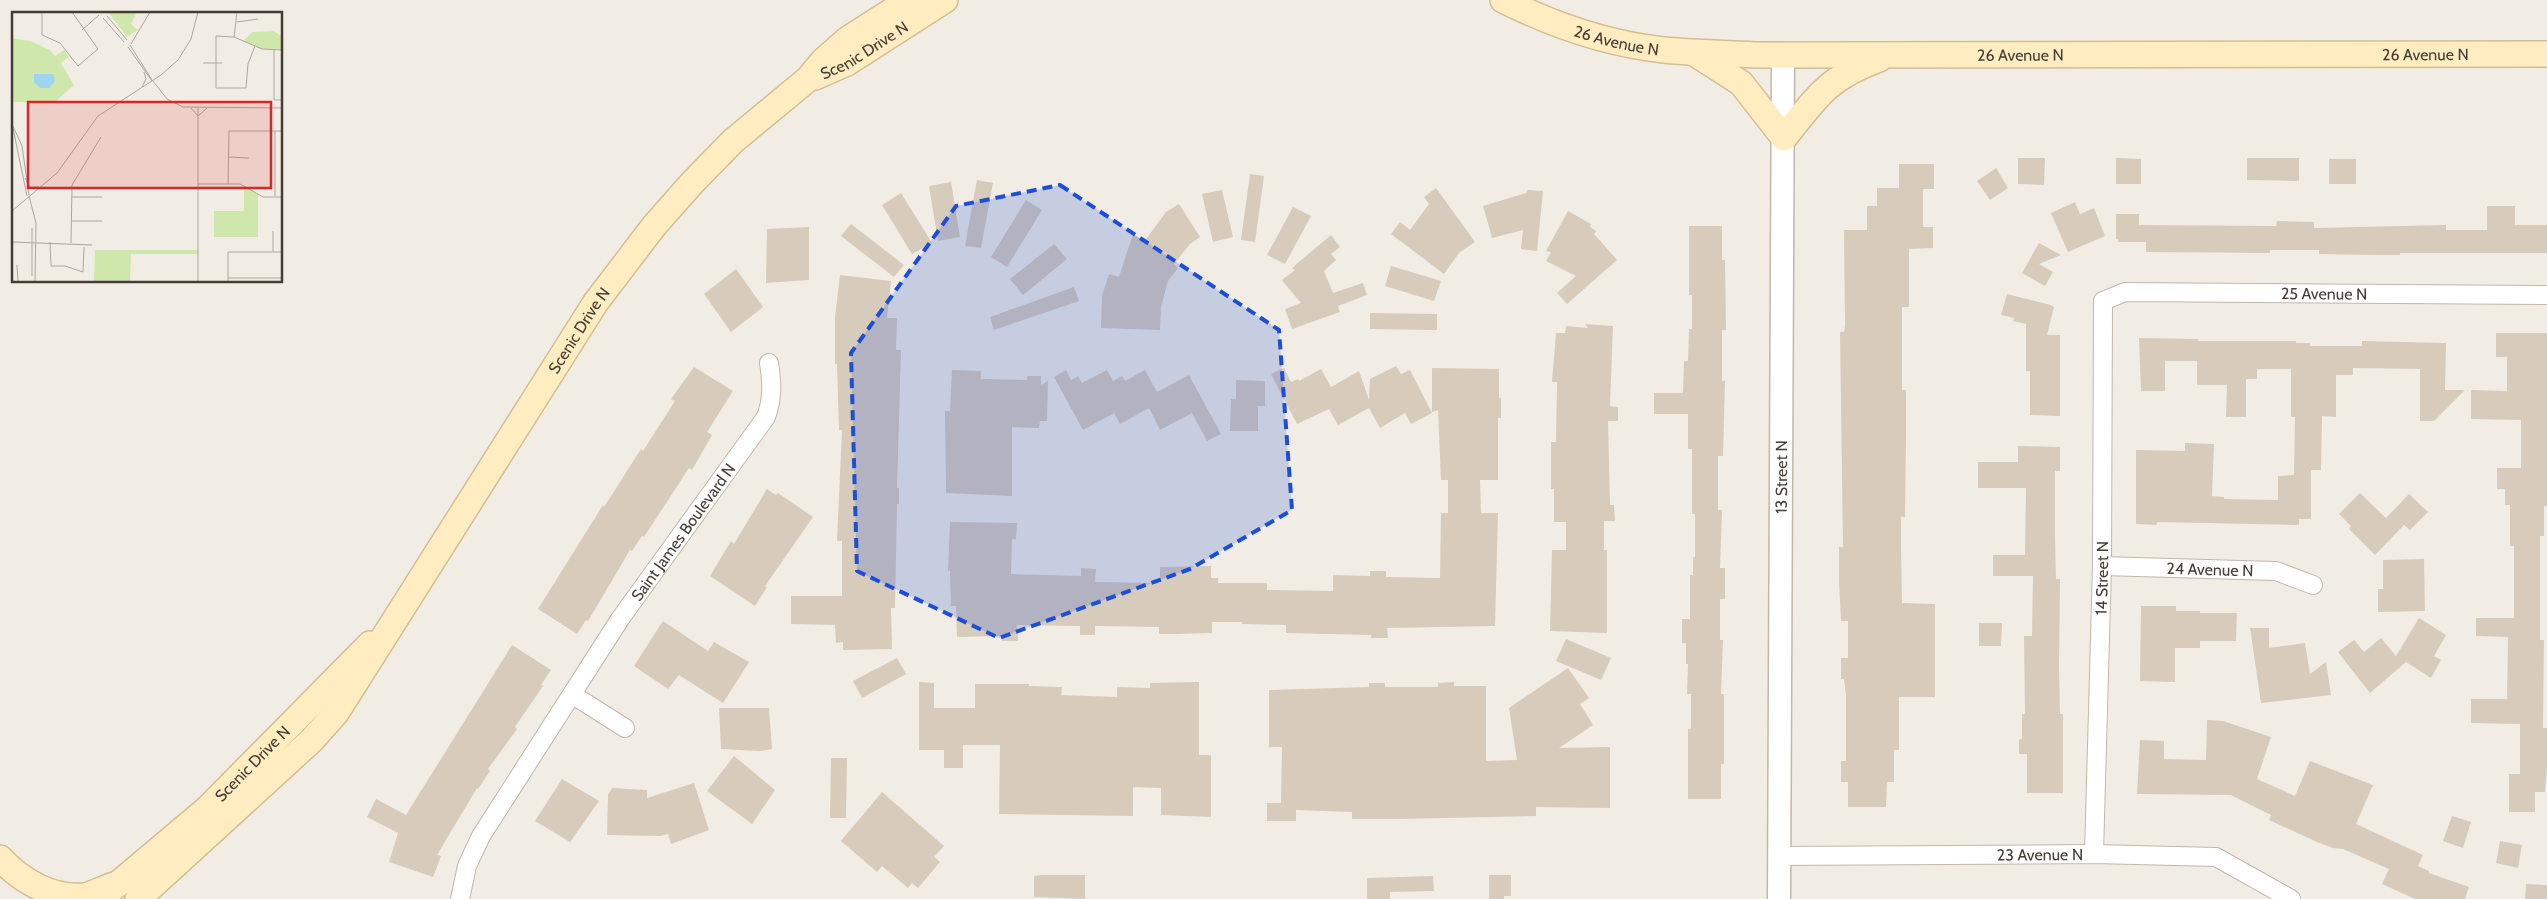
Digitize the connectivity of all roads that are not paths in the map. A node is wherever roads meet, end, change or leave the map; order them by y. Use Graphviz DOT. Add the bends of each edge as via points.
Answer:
graph roads {
  1 [pos="910,0"];
  2 [pos="945,0"];
  3 [pos="1503,0"];
  4 [pos="1692,52"];
  5 [pos="1782,54"];
  6 [pos="1891,54"];
  7 [pos="2547,54"];
  8 [pos="808,79"];
  9 [pos="1784,138"];
  10 [pos="2547,295"];
  11 [pos="2103,301"];
  12 [pos="770,363"];
  13 [pos="2102,566"];
  14 [pos="2313,585"];
  15 [pos="573,695"];
  16 [pos="624,728"];
  17 [pos="2094,854"];
  18 [pos="1779,856"];
  19 [pos="0,858"];
  20 [pos="130,890"];
  21 [pos="100,899"];
  22 [pos="460,899"];
  23 [pos="1779,899"];
  24 [pos="2291,899"];
  1 -- 8 [label="main road, Scenic Drive N" via="848,39 822,61"];
  2 -- 8 [label="main road, Scenic Drive N" via="847,63"];
  3 -- 4 [label="main road, 26 Avenue N" via="1581,32 1627,45"];
  4 -- 5 [label="main road, 26 Avenue N"];
  4 -- 9 [label="main road" via="1741,83"];
  5 -- 6 [label="main road, 26 Avenue N"];
  5 -- 9 [label="street, 13 Street N"];
  6 -- 7 [label="main road, 26 Avenue N"];
  6 -- 9 [label="main road" via="1853,68 1833,80"];
  8 -- 20 [label="main road, Scenic Drive N" via="733,141 692,183 654,226 596,302 394,619 354,688 312,740"];
  9 -- 18 [label="street, 13 Street N"];
  10 -- 11 [label="street, 25 Avenue N" via="2126,292"];
  11 -- 13 [label="street, 14 Street N"];
  12 -- 15 [label="street, Saint James Boulevard N" via="771,405 766,417 625,612"];
  13 -- 14 [label="street, 24 Avenue N" via="2276,570"];
  13 -- 17 [label="street, 14 Street N"];
  15 -- 16 [label="street"];
  15 -- 22 [label="street, Saint James Boulevard N" via="481,836 467,866"];
  17 -- 18 [label="street, 23 Avenue N"];
  17 -- 24 [label="street, 23 Avenue N" via="2216,857"];
  18 -- 23 [label="street, 13 Street N"];
  19 -- 20 [label="main road" via="24,881 59,896"];
  20 -- 21 [label="main road, Scenic Drive N"];
}
